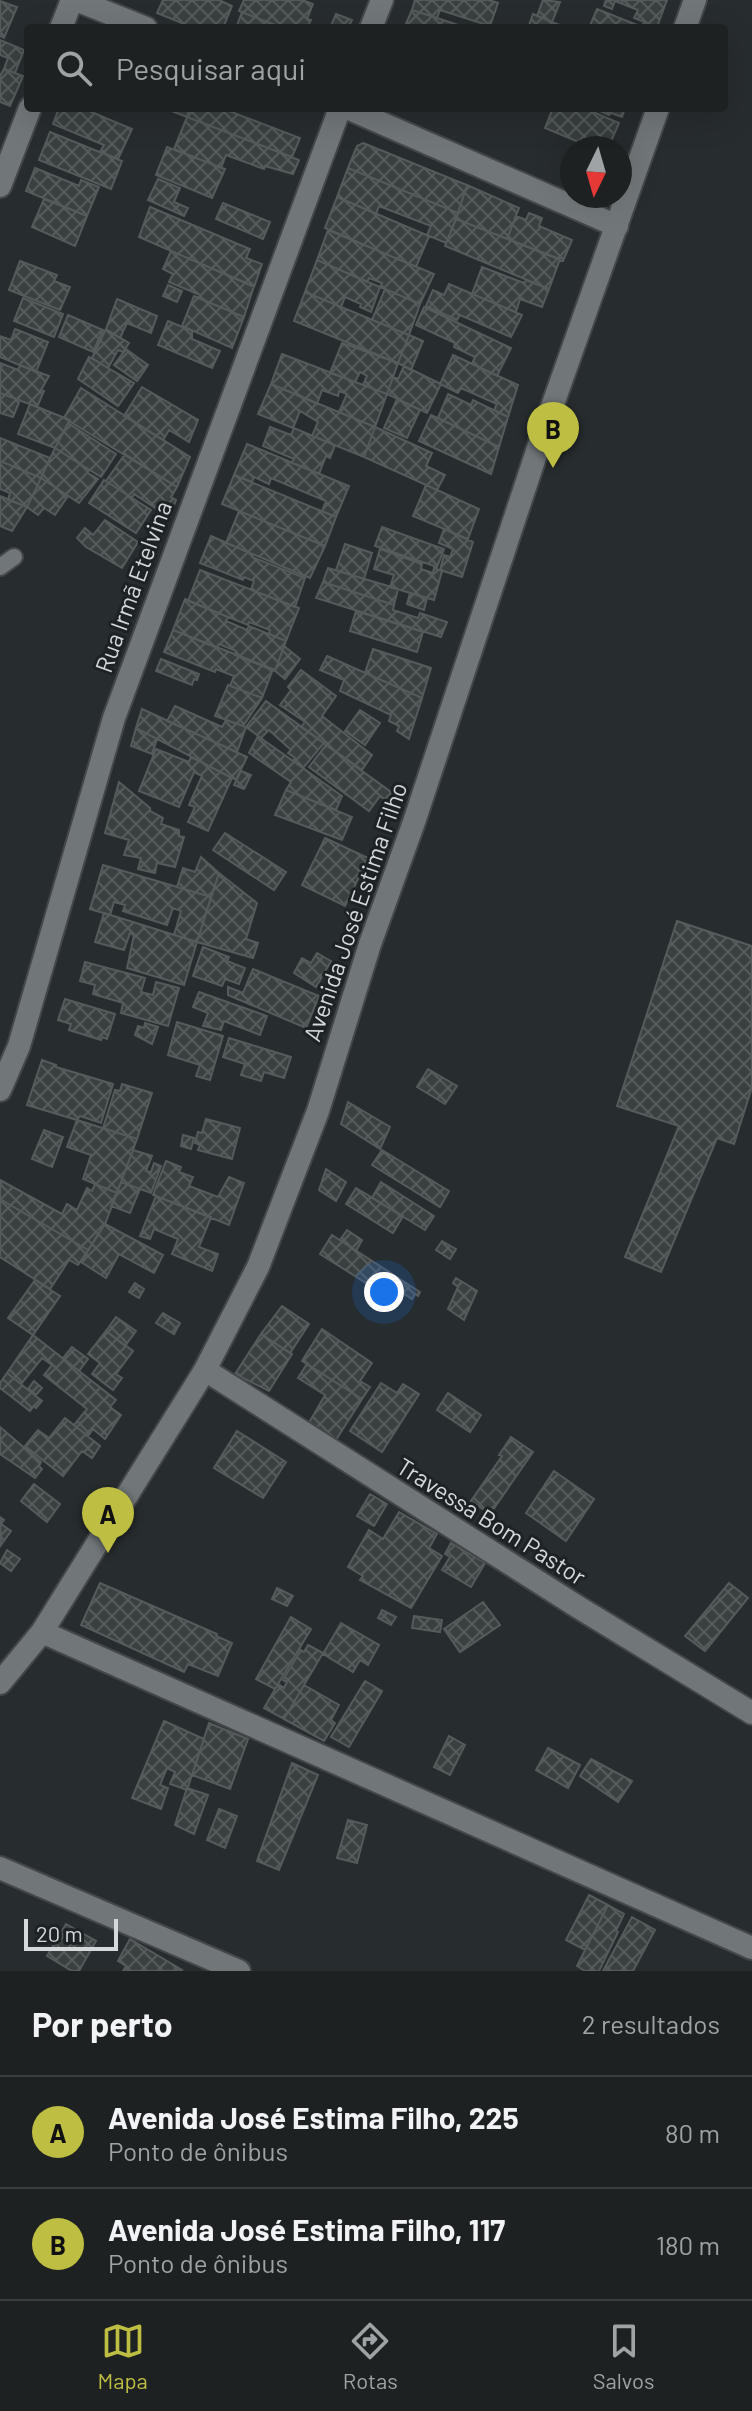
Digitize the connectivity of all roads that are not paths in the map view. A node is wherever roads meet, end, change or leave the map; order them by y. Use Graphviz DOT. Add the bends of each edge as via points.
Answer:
graph roads {
  1 [pos="74,0"];
  2 [pos="382,0"];
  3 [pos="695,0"];
  4 [pos="63,24"];
  5 [pos="136,24"];
  6 [pos="373,24"];
  7 [pos="686,24"];
  8 [pos="28,112"];
  9 [pos="339,112"];
  10 [pos="356,112"];
  11 [pos="657,112"];
  12 [pos="0,186"];
  13 [pos="617,226"];
  14 [pos="0,1090"];
  15 [pos="205,1370"];
  16 [pos="42,1632"];
  17 [pos="0,1683"];
  18 [pos="752,1713"];
  19 [pos="0,1868"];
  20 [pos="752,1948"];
  21 [pos="239,1971"];
  1 -- 4 [label="street"];
  1 -- 5 [label="street"];
  2 -- 6 [label="street"];
  3 -- 7 [label="street"];
  8 -- 12 [label="street"];
  9 -- 14 [label="street, Rua Irmã Etelvina" via="114,718 19,1046"];
  10 -- 13 [label="street"];
  11 -- 13 [label="street, Avenida José Estima Filho"];
  13 -- 15 [label="street, Avenida José Estima Filho" via="370,944 318,1111 258,1267"];
  15 -- 16 [label="street, Avenida José Estima Filho"];
  15 -- 18 [label="street, Travessa Bom Pastor"];
  16 -- 17 [label="street, Avenida José Estima Filho"];
  16 -- 20 [label="street"];
  19 -- 21 [label="street"];
}
